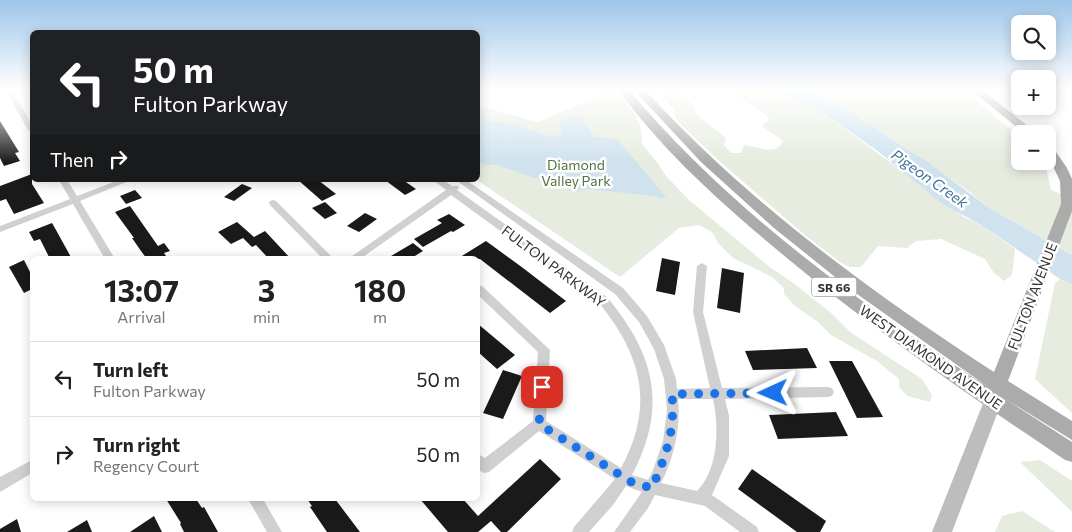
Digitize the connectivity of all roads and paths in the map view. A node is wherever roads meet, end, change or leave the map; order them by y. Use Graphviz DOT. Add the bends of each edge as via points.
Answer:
graph roads {
  1 [pos="23,114"];
  2 [pos="645,114"];
  3 [pos="660,114"];
  4 [pos="1006,114"];
  5 [pos="1021,125"];
  6 [pos="30,127"];
  7 [pos="1056,160"];
  8 [pos="64,182"];
  9 [pos="122,182"];
  10 [pos="440,182"];
  11 [pos="461,182"];
  12 [pos="463,182"];
  13 [pos="451,190"];
  14 [pos="76,200"];
  15 [pos="273,203"];
  16 [pos="0,229"];
  17 [pos="108,256"];
  18 [pos="327,256"];
  19 [pos="357,256"];
  20 [pos="702,266"];
  21 [pos="480,291"];
  22 [pos="828,392"];
  23 [pos="996,393"];
  24 [pos="672,394"];
  25 [pos="719,394"];
  26 [pos="539,424"];
  27 [pos="1072,432"];
  28 [pos="1072,453"];
  29 [pos="480,462"];
  30 [pos="30,467"];
  31 [pos="624,478"];
  32 [pos="0,485"];
  33 [pos="652,488"];
  34 [pos="700,498"];
  35 [pos="256,501"];
  36 [pos="275,532"];
  37 [pos="579,532"];
  38 [pos="621,532"];
  39 [pos="752,532"];
  40 [pos="942,532"];
  1 -- 6 [label="street"];
  2 -- 23 [label="main road, WEST DIAMOND AVENUE / SR 66" via="678,152 755,224 877,320"];
  3 -- 23 [label="main road, WEST DIAMOND AVENUE / SR 66" via="695,152 787,232"];
  4 -- 5 [label="main road"];
  7 -- 23 [label="main road, FULTON AVENUE" via="1064,172 1068,204"];
  8 -- 14 [label="street"];
  9 -- 14 [label="street"];
  10 -- 13 [label="street, FULTON PARKWAY"];
  11 -- 13 [label="street"];
  12 -- 24 [label="street, FULTON PARKWAY" via="619,291 636,308 656,338 669,373"];
  13 -- 19 [label="street"];
  13 -- 31 [label="street, FULTON PARKWAY" via="602,300 625,326 645,375 647,406 646,424"];
  14 -- 16 [label="street"];
  14 -- 17 [label="street"];
  15 -- 18 [label="street"];
  20 -- 25 [label="street" via="698,312"];
  21 -- 26 [label="street" via="544,350"];
  22 -- 25 [label="street"];
  23 -- 27 [label="main road, WEST DIAMOND AVENUE / SR 66"];
  23 -- 28 [label="main road, WEST DIAMOND AVENUE / SR 66"];
  23 -- 40 [label="main road"];
  24 -- 25 [label="street"];
  24 -- 33 [label="street, FULTON PARKWAY" via="672,431"];
  25 -- 34 [label="street" via="723,416 722,456 707,491"];
  26 -- 29 [label="street" via="484,467"];
  26 -- 31 [label="street"];
  30 -- 32 [label="street"];
  31 -- 33 [label="street"];
  31 -- 37 [label="street, FULTON PARKWAY"];
  33 -- 34 [label="street"];
  33 -- 38 [label="street, FULTON PARKWAY" via="635,517"];
  34 -- 39 [label="street" via="720,507"];
  35 -- 36 [label="street"];
}
